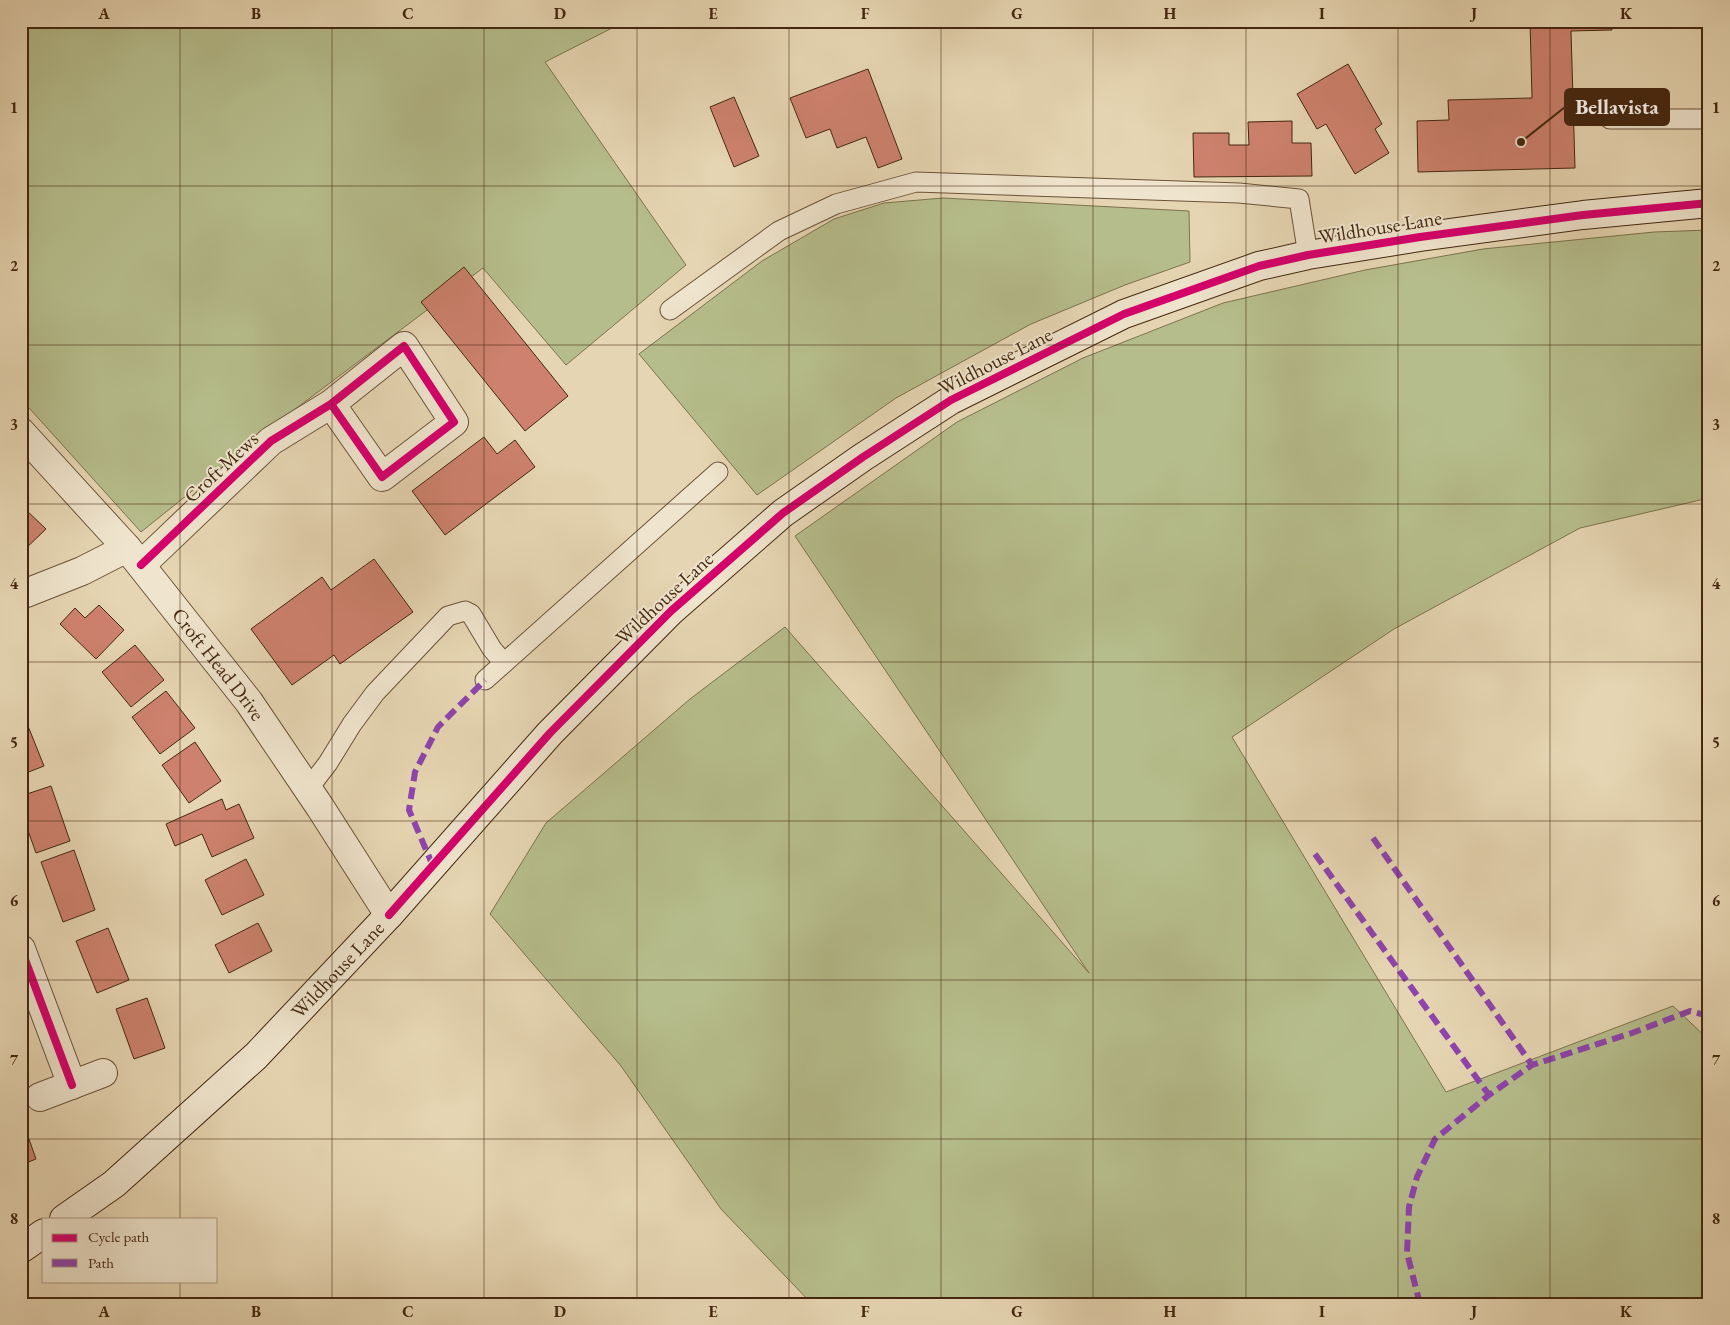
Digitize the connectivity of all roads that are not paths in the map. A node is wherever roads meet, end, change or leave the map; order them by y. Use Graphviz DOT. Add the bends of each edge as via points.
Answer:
graph roads {
  1 [pos="1709,119"];
  2 [pos="1610,120"];
  3 [pos="1709,203"];
  4 [pos="1308,255"];
  5 [pos="670,310"];
  6 [pos="331,404"];
  7 [pos="21,432"];
  8 [pos="718,472"];
  9 [pos="134,557"];
  10 [pos="21,595"];
  11 [pos="504,663"];
  12 [pos="486,680"];
  13 [pos="308,789"];
  14 [pos="389,915"];
  15 [pos="21,949"];
  16 [pos="103,1073"];
  17 [pos="72,1085"];
  18 [pos="40,1097"];
  19 [pos="65,1218"];
  20 [pos="42,1234"];
  21 [pos="21,1249"];
  1 -- 2 [label="lane"];
  3 -- 4 [label="main road, Wildhouse Lane" via="1583,215"];
  4 -- 5 [label="lane" via="1299,199 1239,193 916,182 836,204 779,230"];
  4 -- 14 [label="main road, Wildhouse Lane" via="1259,266 1124,314 951,400 783,513 671,610 550,733"];
  6 -- 6 [label="main road, Croft Mews" via="382,477 454,422 404,346"];
  6 -- 9 [label="main road, Croft Mews" via="272,441"];
  7 -- 9 [label="main road, Croft Head Drive"];
  8 -- 11 [label="lane"];
  9 -- 10 [label="main road, Croft Mews" via="82,571"];
  9 -- 13 [label="main road, Croft Head Drive" via="249,702"];
  11 -- 12 [label="lane"];
  11 -- 13 [label="lane" via="472,614 465,611 448,616 375,693"];
  13 -- 14 [label="main road, Croft Head Drive"];
  14 -- 19 [label="main road, Wildhouse Lane" via="256,1056 114,1184"];
  15 -- 17 [label="main road"];
  16 -- 17 [label="main road"];
  17 -- 18 [label="main road"];
  20 -- 21 [label="main road"];
}
